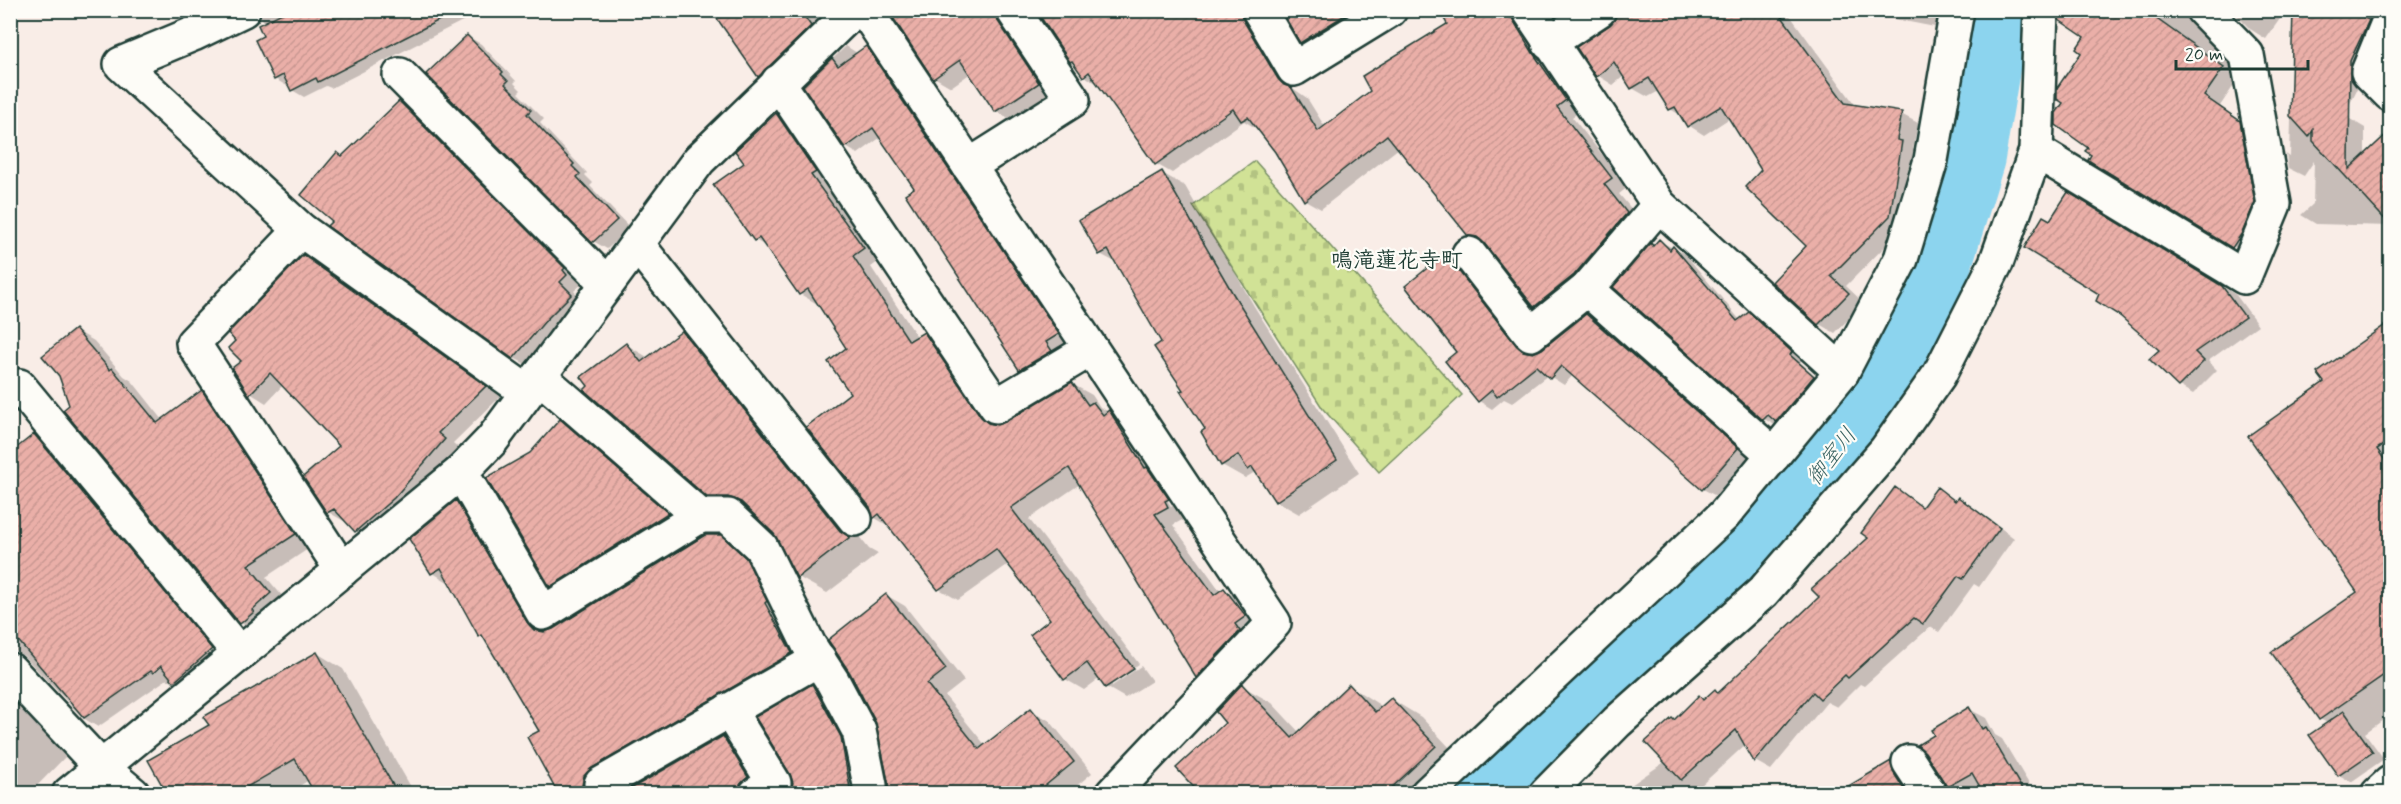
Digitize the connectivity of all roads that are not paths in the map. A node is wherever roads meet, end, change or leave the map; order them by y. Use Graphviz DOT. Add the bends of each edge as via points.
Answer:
graph roads {
  1 [pos="243,10"];
  2 [pos="1013,10"];
  3 [pos="1259,10"];
  4 [pos="1390,10"];
  5 [pos="1529,10"];
  6 [pos="1599,10"];
  7 [pos="1957,10"];
  8 [pos="2041,10"];
  9 [pos="2203,10"];
  10 [pos="854,12"];
  11 [pos="2391,18"];
  12 [pos="192,22"];
  13 [pos="1548,43"];
  14 [pos="400,75"];
  15 [pos="778,82"];
  16 [pos="2391,94"];
  17 [pos="2036,151"];
  18 [pos="969,166"];
  19 [pos="1659,205"];
  20 [pos="301,230"];
  21 [pos="637,244"];
  22 [pos="1469,254"];
  23 [pos="607,284"];
  24 [pos="1587,290"];
  25 [pos="1091,349"];
  26 [pos="1842,372"];
  27 [pos="533,384"];
  28 [pos="10,393"];
  29 [pos="1774,455"];
  30 [pos="462,472"];
  31 [pos="700,516"];
  32 [pos="855,519"];
  33 [pos="342,570"];
  34 [pos="240,654"];
  35 [pos="819,659"];
  36 [pos="10,670"];
  37 [pos="729,710"];
  38 [pos="1909,762"];
  39 [pos="102,768"];
  40 [pos="2391,783"];
  41 [pos="69,794"];
  42 [pos="133,794"];
  43 [pos="609,794"];
  44 [pos="756,794"];
  45 [pos="870,794"];
  46 [pos="1112,794"];
  47 [pos="1427,794"];
  48 [pos="1546,794"];
  49 [pos="1930,794"];
  50 [pos="2378,794"];
  1 -- 12 [label="street"];
  2 -- 18 [label="street" via="1073,100"];
  3 -- 4 [label="street" via="1294,69"];
  5 -- 13 [label="street"];
  6 -- 13 [label="street"];
  7 -- 26 [label="street" via="1931,160 1901,259"];
  8 -- 17 [label="street"];
  9 -- 17 [label="street" via="2247,55 2274,204 2244,277"];
  10 -- 15 [label="street"];
  10 -- 18 [label="street"];
  11 -- 16 [label="street" via="2368,72"];
  12 -- 20 [label="street" via="120,64"];
  13 -- 19 [label="street"];
  14 -- 23 [label="street"];
  15 -- 21 [label="street" via="699,160"];
  15 -- 25 [label="street" via="996,406"];
  17 -- 48 [label="street" via="1991,273 1939,375 1886,450 1763,592 1617,722"];
  18 -- 25 [label="street"];
  19 -- 24 [label="street"];
  19 -- 26 [label="street"];
  20 -- 27 [label="street"];
  20 -- 33 [label="street" via="193,343"];
  21 -- 23 [label="street"];
  21 -- 32 [label="street"];
  22 -- 24 [label="street" via="1532,334"];
  23 -- 27 [label="street"];
  24 -- 29 [label="street"];
  25 -- 46 [label="street" via="1274,623"];
  26 -- 29 [label="street"];
  27 -- 30 [label="street" via="492,440"];
  27 -- 31 [label="street"];
  28 -- 34 [label="street" via="19,386"];
  29 -- 47 [label="street" via="1724,515"];
  30 -- 31 [label="street" via="543,613"];
  30 -- 33 [label="street"];
  31 -- 35 [label="street" via="728,516 761,547"];
  33 -- 34 [label="street"];
  34 -- 39 [label="street"];
  35 -- 37 [label="street"];
  35 -- 45 [label="street" via="859,731"];
  36 -- 39 [label="street"];
  37 -- 43 [label="street" via="601,784"];
  37 -- 44 [label="street" via="774,783"];
  38 -- 49 [label="street"];
  39 -- 41 [label="street"];
  39 -- 42 [label="street"];
  40 -- 50 [label="street"];
}
